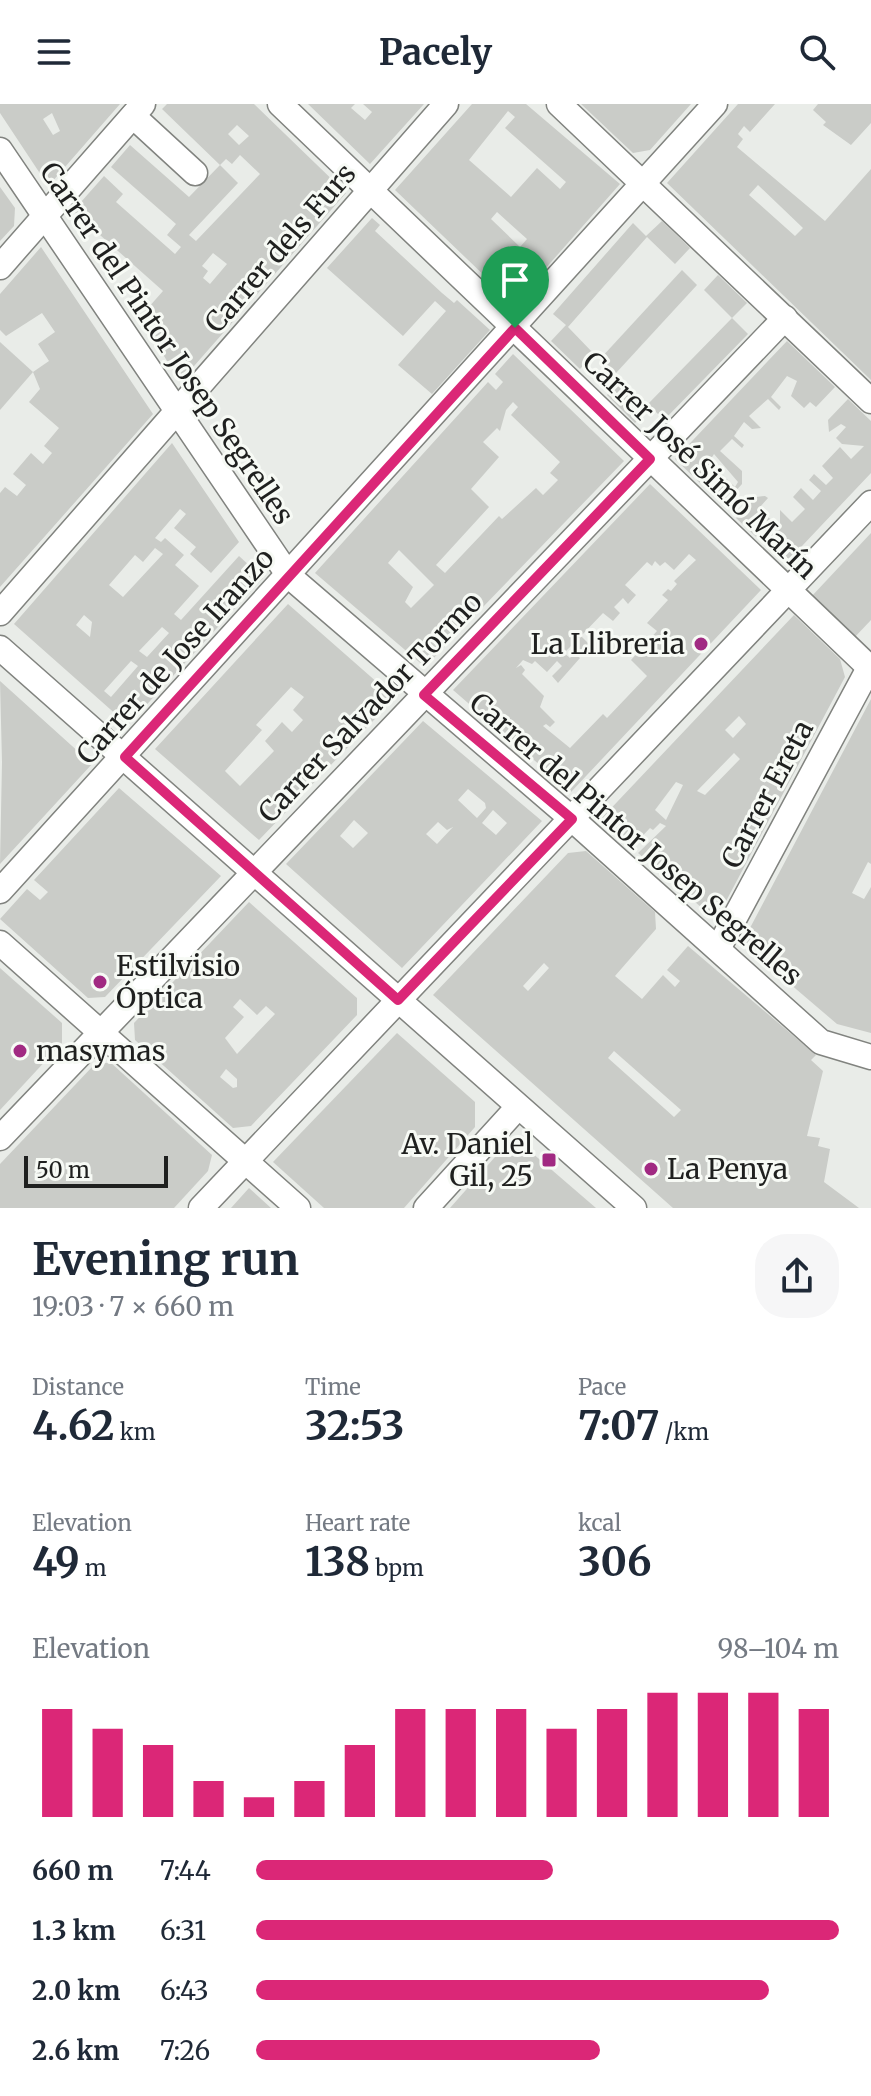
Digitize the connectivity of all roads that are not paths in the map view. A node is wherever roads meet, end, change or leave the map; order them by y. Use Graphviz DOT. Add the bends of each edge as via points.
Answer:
graph roads {
  1 [pos="280,104"];
  2 [pos="446,104"];
  3 [pos="559,104"];
  4 [pos="715,104"];
  5 [pos="138,110"];
  6 [pos="0,150"];
  7 [pos="195,173"];
  8 [pos="646,184"];
  9 [pos="370,191"];
  10 [pos="45,217"];
  11 [pos="0,267"];
  12 [pos="785,318"];
  13 [pos="515,328"];
  14 [pos="871,401"];
  15 [pos="177,412"];
  16 [pos="650,459"];
  17 [pos="871,503"];
  18 [pos="289,576"];
  19 [pos="786,591"];
  20 [pos="0,613"];
  21 [pos="0,648"];
  22 [pos="870,669"];
  23 [pos="424,695"];
  24 [pos="125,757"];
  25 [pos="572,819"];
  26 [pos="253,871"];
  27 [pos="0,891"];
  28 [pos="0,943"];
  29 [pos="718,949"];
  30 [pos="398,1000"];
  31 [pos="100,1032"];
  32 [pos="871,1057"];
  33 [pos="518,1107"];
  34 [pos="0,1138"];
  35 [pos="245,1161"];
  36 [pos="201,1208"];
  37 [pos="298,1208"];
  38 [pos="426,1208"];
  39 [pos="634,1208"];
  1 -- 9 [label="street, Carrer José Simó Marín"];
  2 -- 9 [label="street, Carrer dels Furs"];
  3 -- 8 [label="street"];
  4 -- 8 [label="street, Carrer de Jose Iranzo"];
  5 -- 7 [label="street"];
  5 -- 10 [label="street"];
  6 -- 10 [label="street, Carrer del Pintor Josep Segrelles"];
  8 -- 12 [label="street"];
  8 -- 13 [label="street, Carrer de Jose Iranzo"];
  9 -- 13 [label="street, Carrer José Simó Marín"];
  9 -- 15 [label="street, Carrer dels Furs"];
  10 -- 11 [label="street"];
  10 -- 15 [label="street, Carrer del Pintor Josep Segrelles"];
  12 -- 14 [label="street"];
  12 -- 16 [label="street, Carrer Salvador Tormo"];
  13 -- 16 [label="street, Carrer José Simó Marín"];
  13 -- 18 [label="street, Carrer de Jose Iranzo"];
  15 -- 18 [label="street, Carrer del Pintor Josep Segrelles"];
  15 -- 20 [label="street, Carrer dels Furs"];
  16 -- 19 [label="street, Carrer José Simó Marín"];
  16 -- 23 [label="street, Carrer Salvador Tormo"];
  17 -- 19 [label="street"];
  18 -- 23 [label="street, Carrer del Pintor Josep Segrelles"];
  18 -- 24 [label="street, Carrer de Jose Iranzo"];
  19 -- 22 [label="street, Carrer José Simó Marín"];
  19 -- 25 [label="street"];
  21 -- 24 [label="street"];
  22 -- 29 [label="street, Carrer Ereta"];
  23 -- 25 [label="street, Carrer del Pintor Josep Segrelles"];
  23 -- 26 [label="street, Carrer Salvador Tormo"];
  24 -- 26 [label="street"];
  24 -- 27 [label="street, Carrer de Jose Iranzo"];
  25 -- 29 [label="street, Carrer del Pintor Josep Segrelles"];
  25 -- 30 [label="street"];
  26 -- 30 [label="street"];
  26 -- 31 [label="street, Carrer Salvador Tormo"];
  28 -- 31 [label="street"];
  29 -- 32 [label="street, Carrer del Pintor Josep Segrelles" via="821,1042"];
  30 -- 33 [label="street"];
  30 -- 35 [label="street"];
  31 -- 34 [label="street, Carrer Salvador Tormo"];
  31 -- 35 [label="street"];
  33 -- 38 [label="street"];
  33 -- 39 [label="street"];
  35 -- 36 [label="street"];
  35 -- 37 [label="street"];
}
